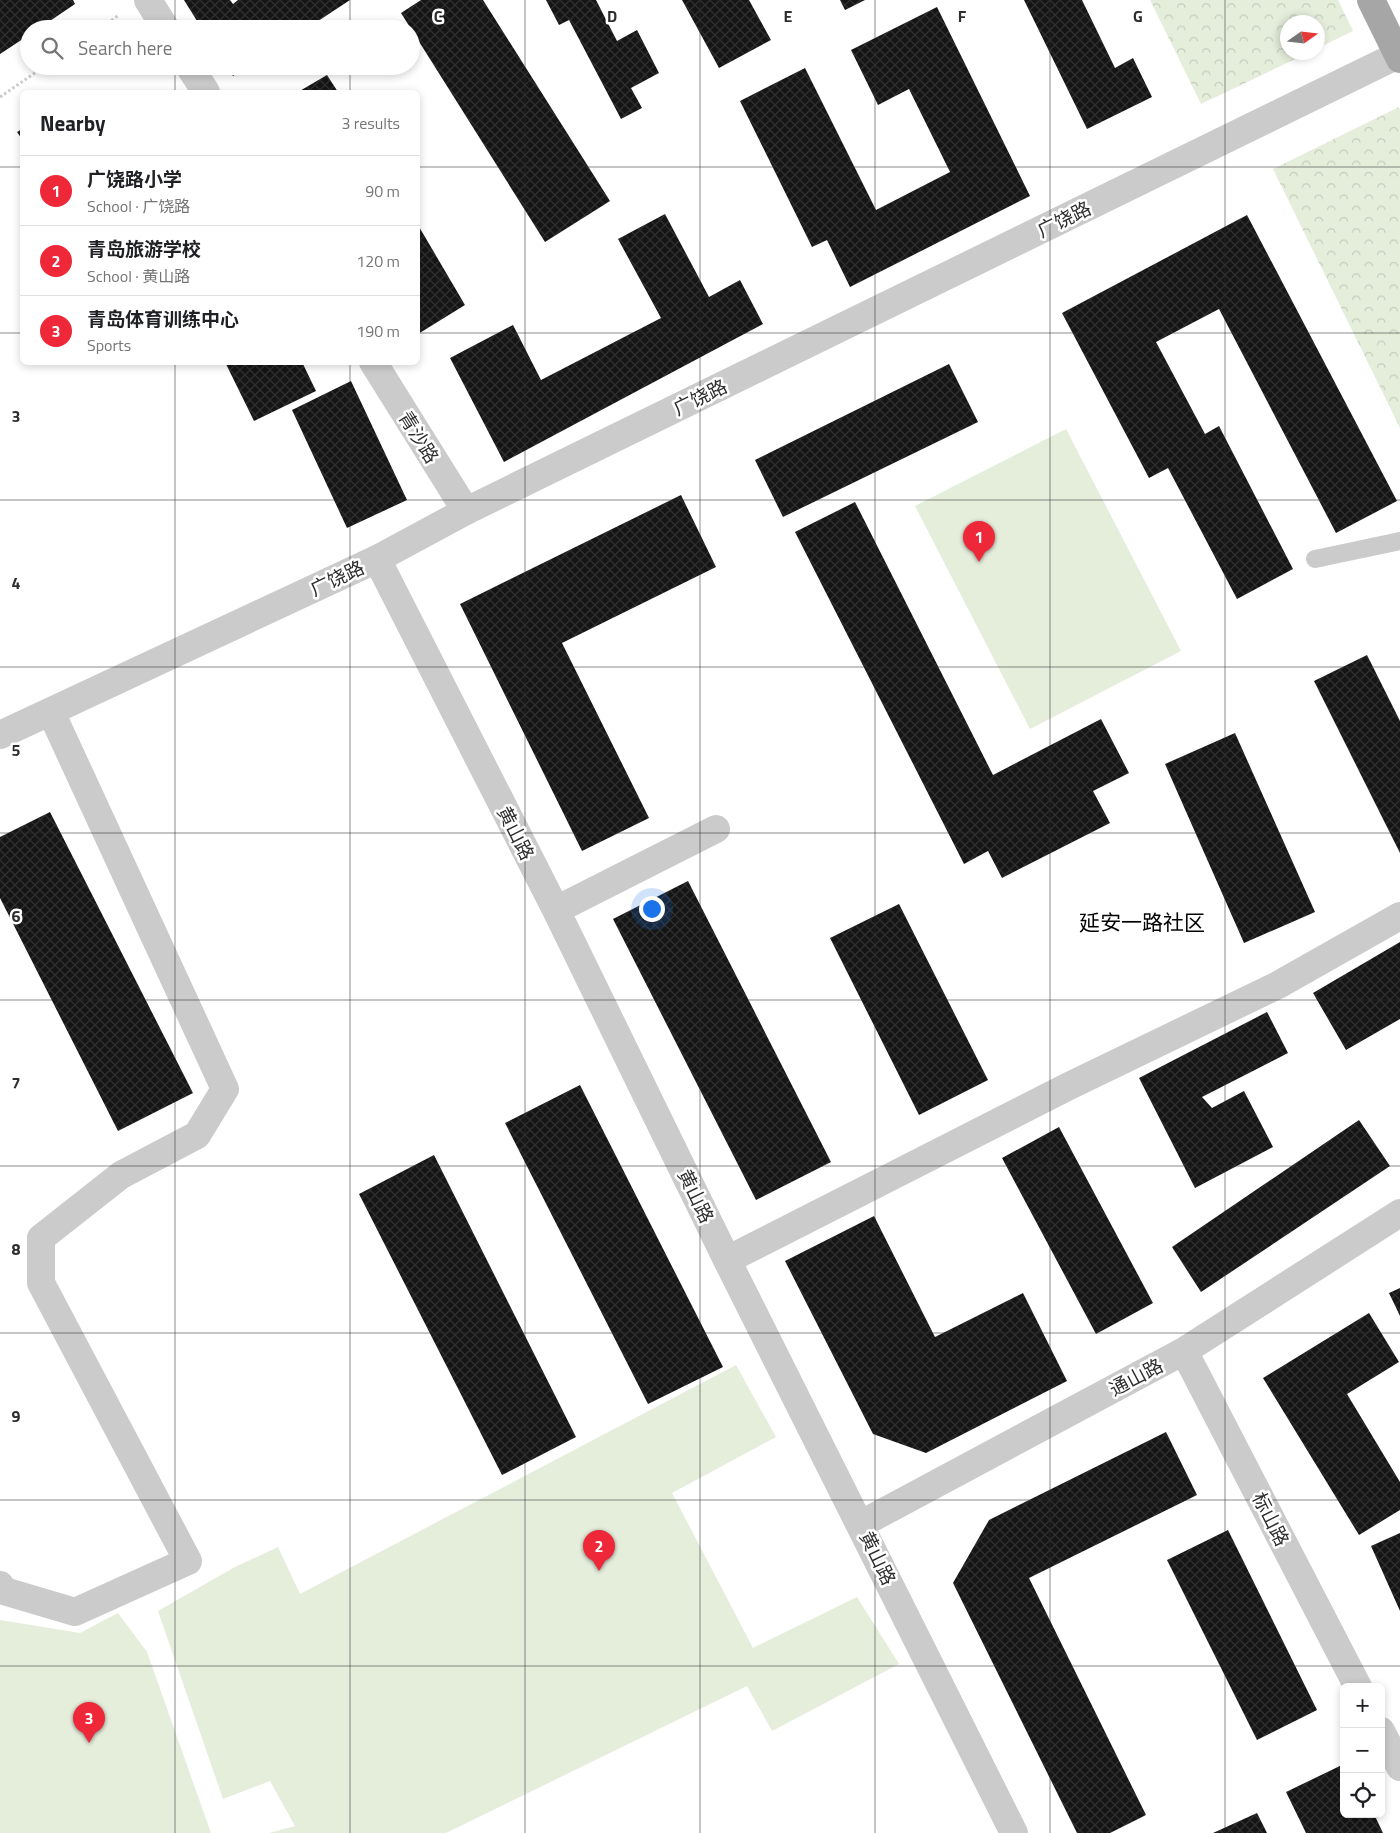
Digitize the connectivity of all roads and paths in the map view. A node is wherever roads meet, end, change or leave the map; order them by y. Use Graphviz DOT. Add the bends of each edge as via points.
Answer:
graph roads {
  1 [pos="148,0"];
  2 [pos="1371,0"];
  3 [pos="160,20"];
  4 [pos="1399,57"];
  5 [pos="31,75"];
  6 [pos="195,75"];
  7 [pos="205,90"];
  8 [pos="0,97"];
  9 [pos="375,365"];
  10 [pos="466,511"];
  11 [pos="1400,541"];
  12 [pos="377,559"];
  13 [pos="1314,559"];
  14 [pos="51,712"];
  15 [pos="0,735"];
  16 [pos="716,829"];
  17 [pos="556,910"];
  18 [pos="1400,916"];
  19 [pos="1400,1213"];
  20 [pos="727,1260"];
  21 [pos="1184,1352"];
  22 [pos="861,1524"];
  23 [pos="0,1585"];
  24 [pos="1356,1683"];
  25 [pos="1385,1739"];
  26 [pos="1400,1767"];
  27 [pos="1014,1833"];
  1 -- 3 [label="street"];
  2 -- 4 [label="main road"];
  4 -- 10 [label="street, 广饶路"];
  5 -- 8 [label="path"];
  6 -- 7 [label="street"];
  9 -- 10 [label="street, 青沙路"];
  10 -- 12 [label="street, 广饶路"];
  11 -- 13 [label="lane"];
  12 -- 14 [label="street, 广饶路"];
  12 -- 17 [label="street, 黄山路"];
  14 -- 15 [label="street, 广饶路"];
  14 -- 23 [label="street" via="225,1089 197,1135 121,1175 41,1238 41,1283 188,1561 75,1612 4,1591"];
  16 -- 17 [label="street"];
  17 -- 20 [label="street, 黄山路"];
  18 -- 20 [label="street" via="1278,985 1058,1092"];
  19 -- 21 [label="street, 通山路"];
  20 -- 22 [label="street, 黄山路"];
  21 -- 22 [label="street, 通山路"];
  21 -- 24 [label="street, 标山路"];
  22 -- 27 [label="street, 黄山路"];
  25 -- 26 [label="street"];
}
